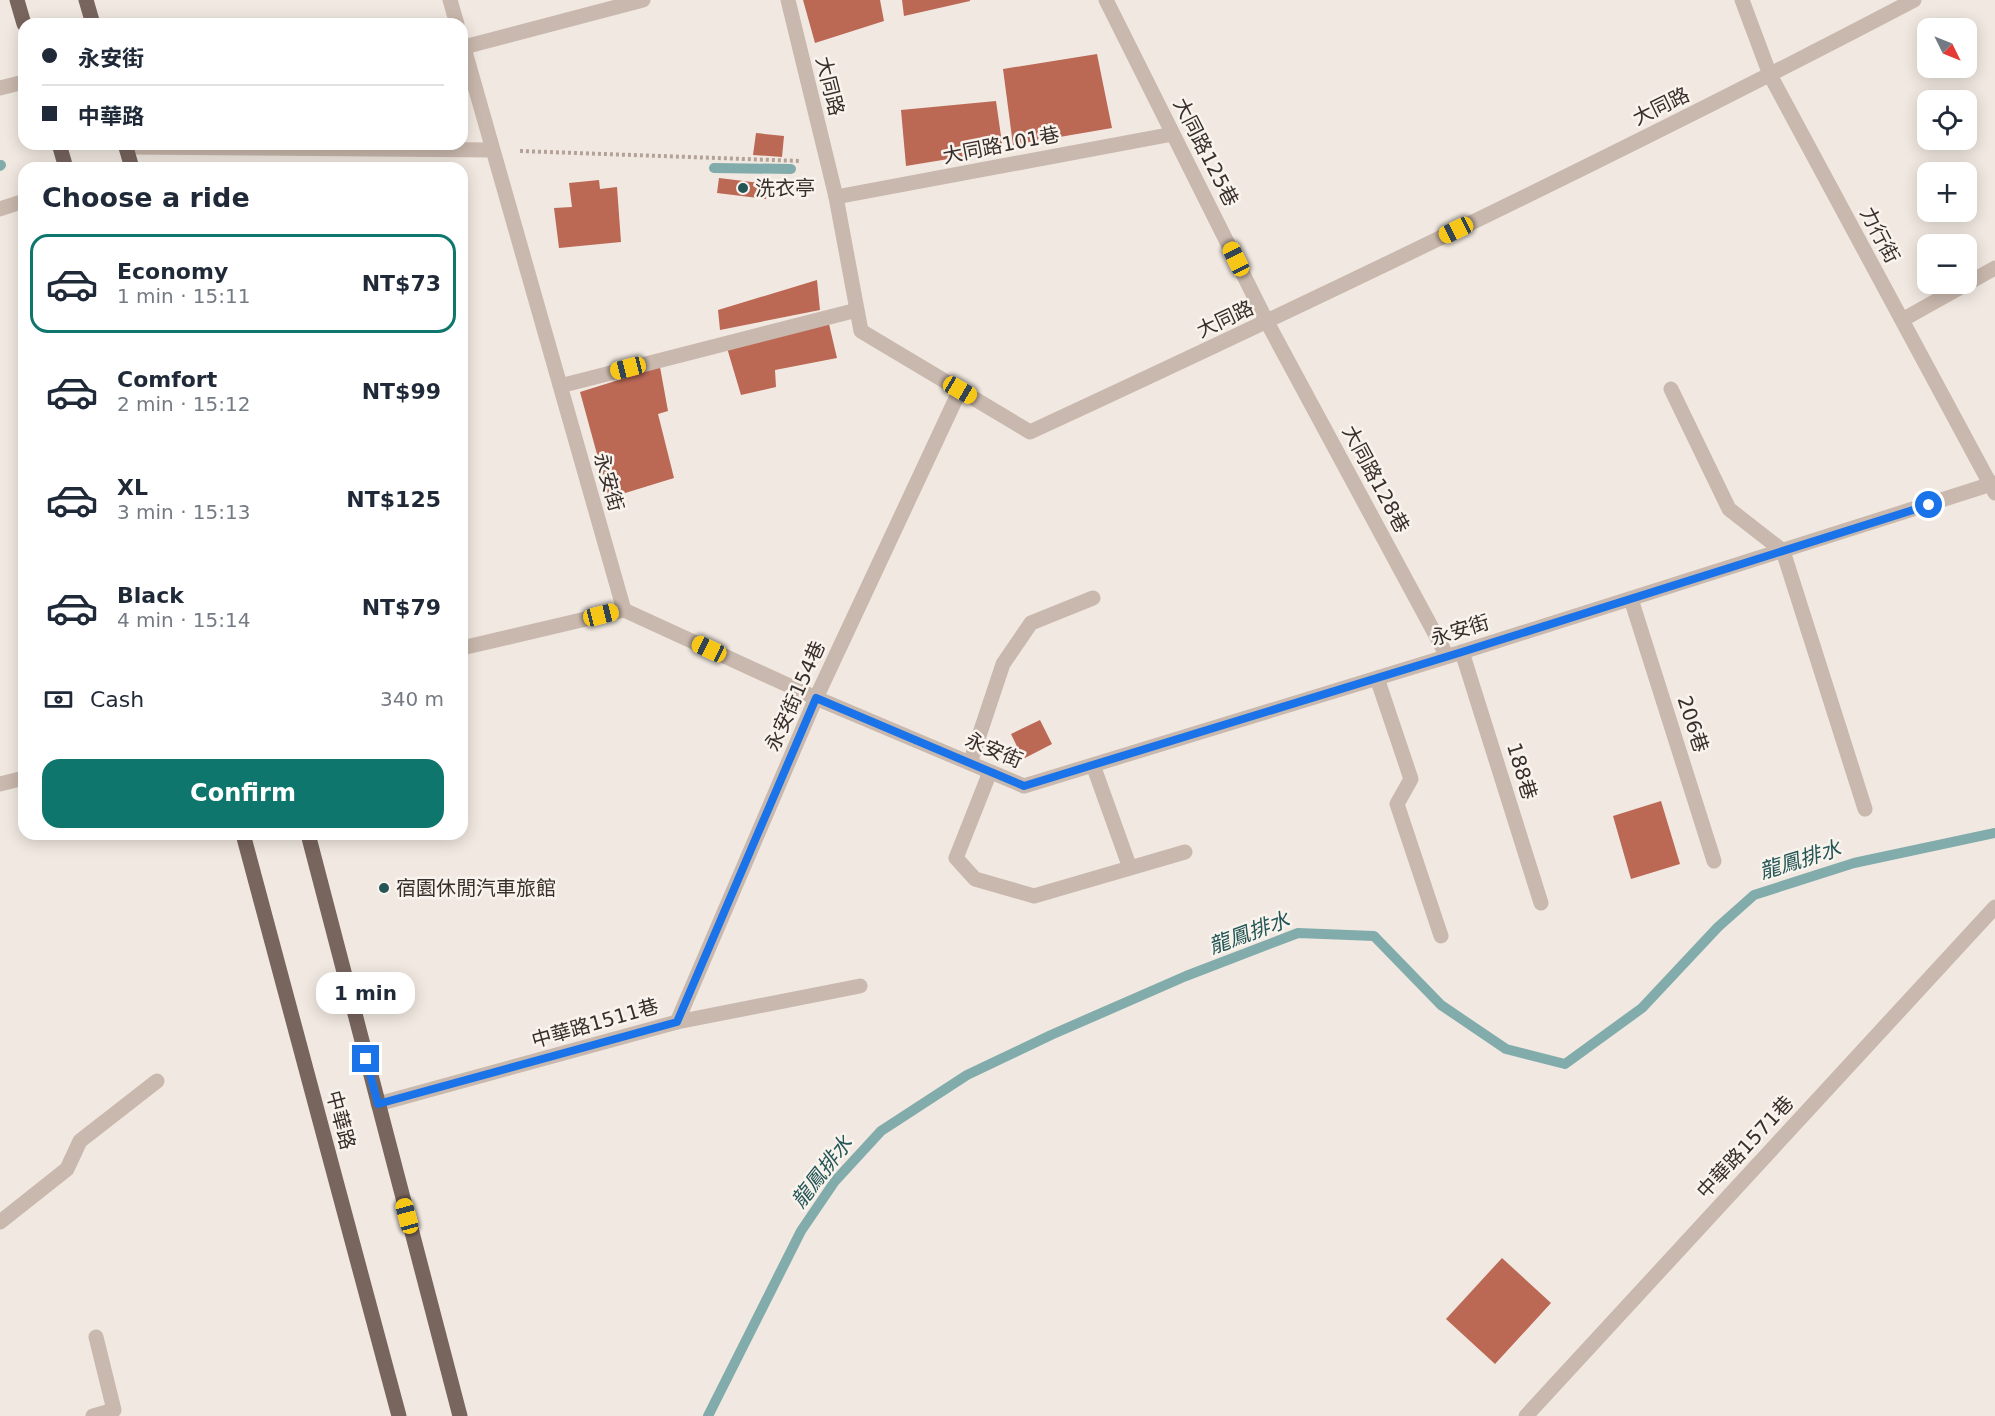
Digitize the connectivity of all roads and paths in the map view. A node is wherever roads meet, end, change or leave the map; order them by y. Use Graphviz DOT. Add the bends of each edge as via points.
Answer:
graph roads {
  1 [pos="17,0"];
  2 [pos="87,0"];
  3 [pos="450,0"];
  4 [pos="643,0"];
  5 [pos="788,0"];
  6 [pos="1106,0"];
  7 [pos="1742,0"];
  8 [pos="1914,0"];
  9 [pos="22,18"];
  10 [pos="92,18"];
  11 [pos="455,18"];
  12 [pos="468,43"];
  13 [pos="468,62"];
  14 [pos="1770,75"];
  15 [pos="18,84"];
  16 [pos="0,88"];
  17 [pos="1173,134"];
  18 [pos="468,150"];
  19 [pos="493,150"];
  20 [pos="827,162"];
  21 [pos="836,197"];
  22 [pos="18,203"];
  23 [pos="0,209"];
  24 [pos="1995,268"];
  25 [pos="857,310"];
  26 [pos="1902,320"];
  27 [pos="1267,322"];
  28 [pos="560,386"];
  29 [pos="960,390"];
  30 [pos="1671,390"];
  31 [pos="1994,488"];
  32 [pos="1783,551"];
  33 [pos="1093,598"];
  34 [pos="1631,599"];
  35 [pos="624,610"];
  36 [pos="468,647"];
  37 [pos="1455,654"];
  38 [pos="1377,678"];
  39 [pos="816,698"];
  40 [pos="970,763"];
  41 [pos="1093,765"];
  42 [pos="990,772"];
  43 [pos="18,780"];
  44 [pos="0,784"];
  45 [pos="1865,809"];
  46 [pos="245,840"];
  47 [pos="310,840"];
  48 [pos="1185,852"];
  49 [pos="1714,861"];
  50 [pos="1130,868"];
  51 [pos="1541,903"];
  52 [pos="1995,907"];
  53 [pos="1441,936"];
  54 [pos="860,986"];
  55 [pos="677,1022"];
  56 [pos="156,1081"];
  57 [pos="378,1104"];
  58 [pos="0,1222"];
  59 [pos="96,1337"];
  60 [pos="93,1416"];
  61 [pos="399,1416"];
  62 [pos="460,1416"];
  63 [pos="1526,1416"];
  1 -- 9 [label="main road"];
  2 -- 10 [label="main road"];
  3 -- 11 [label="street"];
  4 -- 12 [label="street"];
  5 -- 20 [label="street, 大同路"];
  6 -- 17 [label="street, 大同路125巷"];
  7 -- 14 [label="street, 力行街"];
  8 -- 14 [label="street, 大同路"];
  13 -- 19 [label="street, 永安街"];
  14 -- 26 [label="street, 力行街"];
  14 -- 27 [label="street, 大同路"];
  15 -- 16 [label="street"];
  17 -- 21 [label="street, 大同路101巷"];
  17 -- 27 [label="street, 大同路125巷"];
  18 -- 19 [label="street"];
  19 -- 20 [label="path"];
  19 -- 28 [label="street, 永安街"];
  20 -- 21 [label="street, 大同路"];
  21 -- 25 [label="street, 大同路"];
  22 -- 23 [label="street"];
  24 -- 26 [label="street"];
  25 -- 28 [label="street"];
  25 -- 29 [label="street, 大同路" via="861,331"];
  26 -- 31 [label="street, 力行街"];
  27 -- 29 [label="street, 大同路" via="1030,432"];
  27 -- 37 [label="street, 大同路128巷"];
  28 -- 35 [label="street, 永安街"];
  29 -- 39 [label="street, 永安街154巷"];
  30 -- 32 [label="street" via="1729,508"];
  31 -- 32 [label="street, 永安街"];
  32 -- 34 [label="street, 永安街"];
  32 -- 45 [label="street"];
  33 -- 40 [label="street" via="1031,623 1003,664"];
  34 -- 37 [label="street, 永安街"];
  34 -- 49 [label="street, 206巷"];
  35 -- 36 [label="street"];
  35 -- 39 [label="street, 永安街"];
  37 -- 38 [label="street, 永安街"];
  37 -- 51 [label="street, 188巷"];
  38 -- 41 [label="street, 永安街"];
  38 -- 53 [label="street" via="1411,779 1397,804"];
  39 -- 40 [label="street, 永安街"];
  39 -- 55 [label="street, 永安街154巷"];
  40 -- 42 [label="street, 永安街"];
  41 -- 42 [label="street, 永安街" via="1024,786"];
  41 -- 50 [label="street"];
  42 -- 50 [label="street" via="956,858 975,879 1034,896"];
  43 -- 44 [label="street"];
  46 -- 61 [label="main road, 中華路"];
  47 -- 57 [label="main road, 中華路"];
  48 -- 50 [label="street"];
  52 -- 63 [label="street, 中華路1571巷"];
  54 -- 55 [label="street, 中華路1511巷"];
  55 -- 57 [label="street, 中華路1511巷"];
  56 -- 58 [label="street" via="80,1142 67,1169"];
  57 -- 62 [label="main road, 中華路"];
  59 -- 60 [label="street" via="114,1410"];
}
